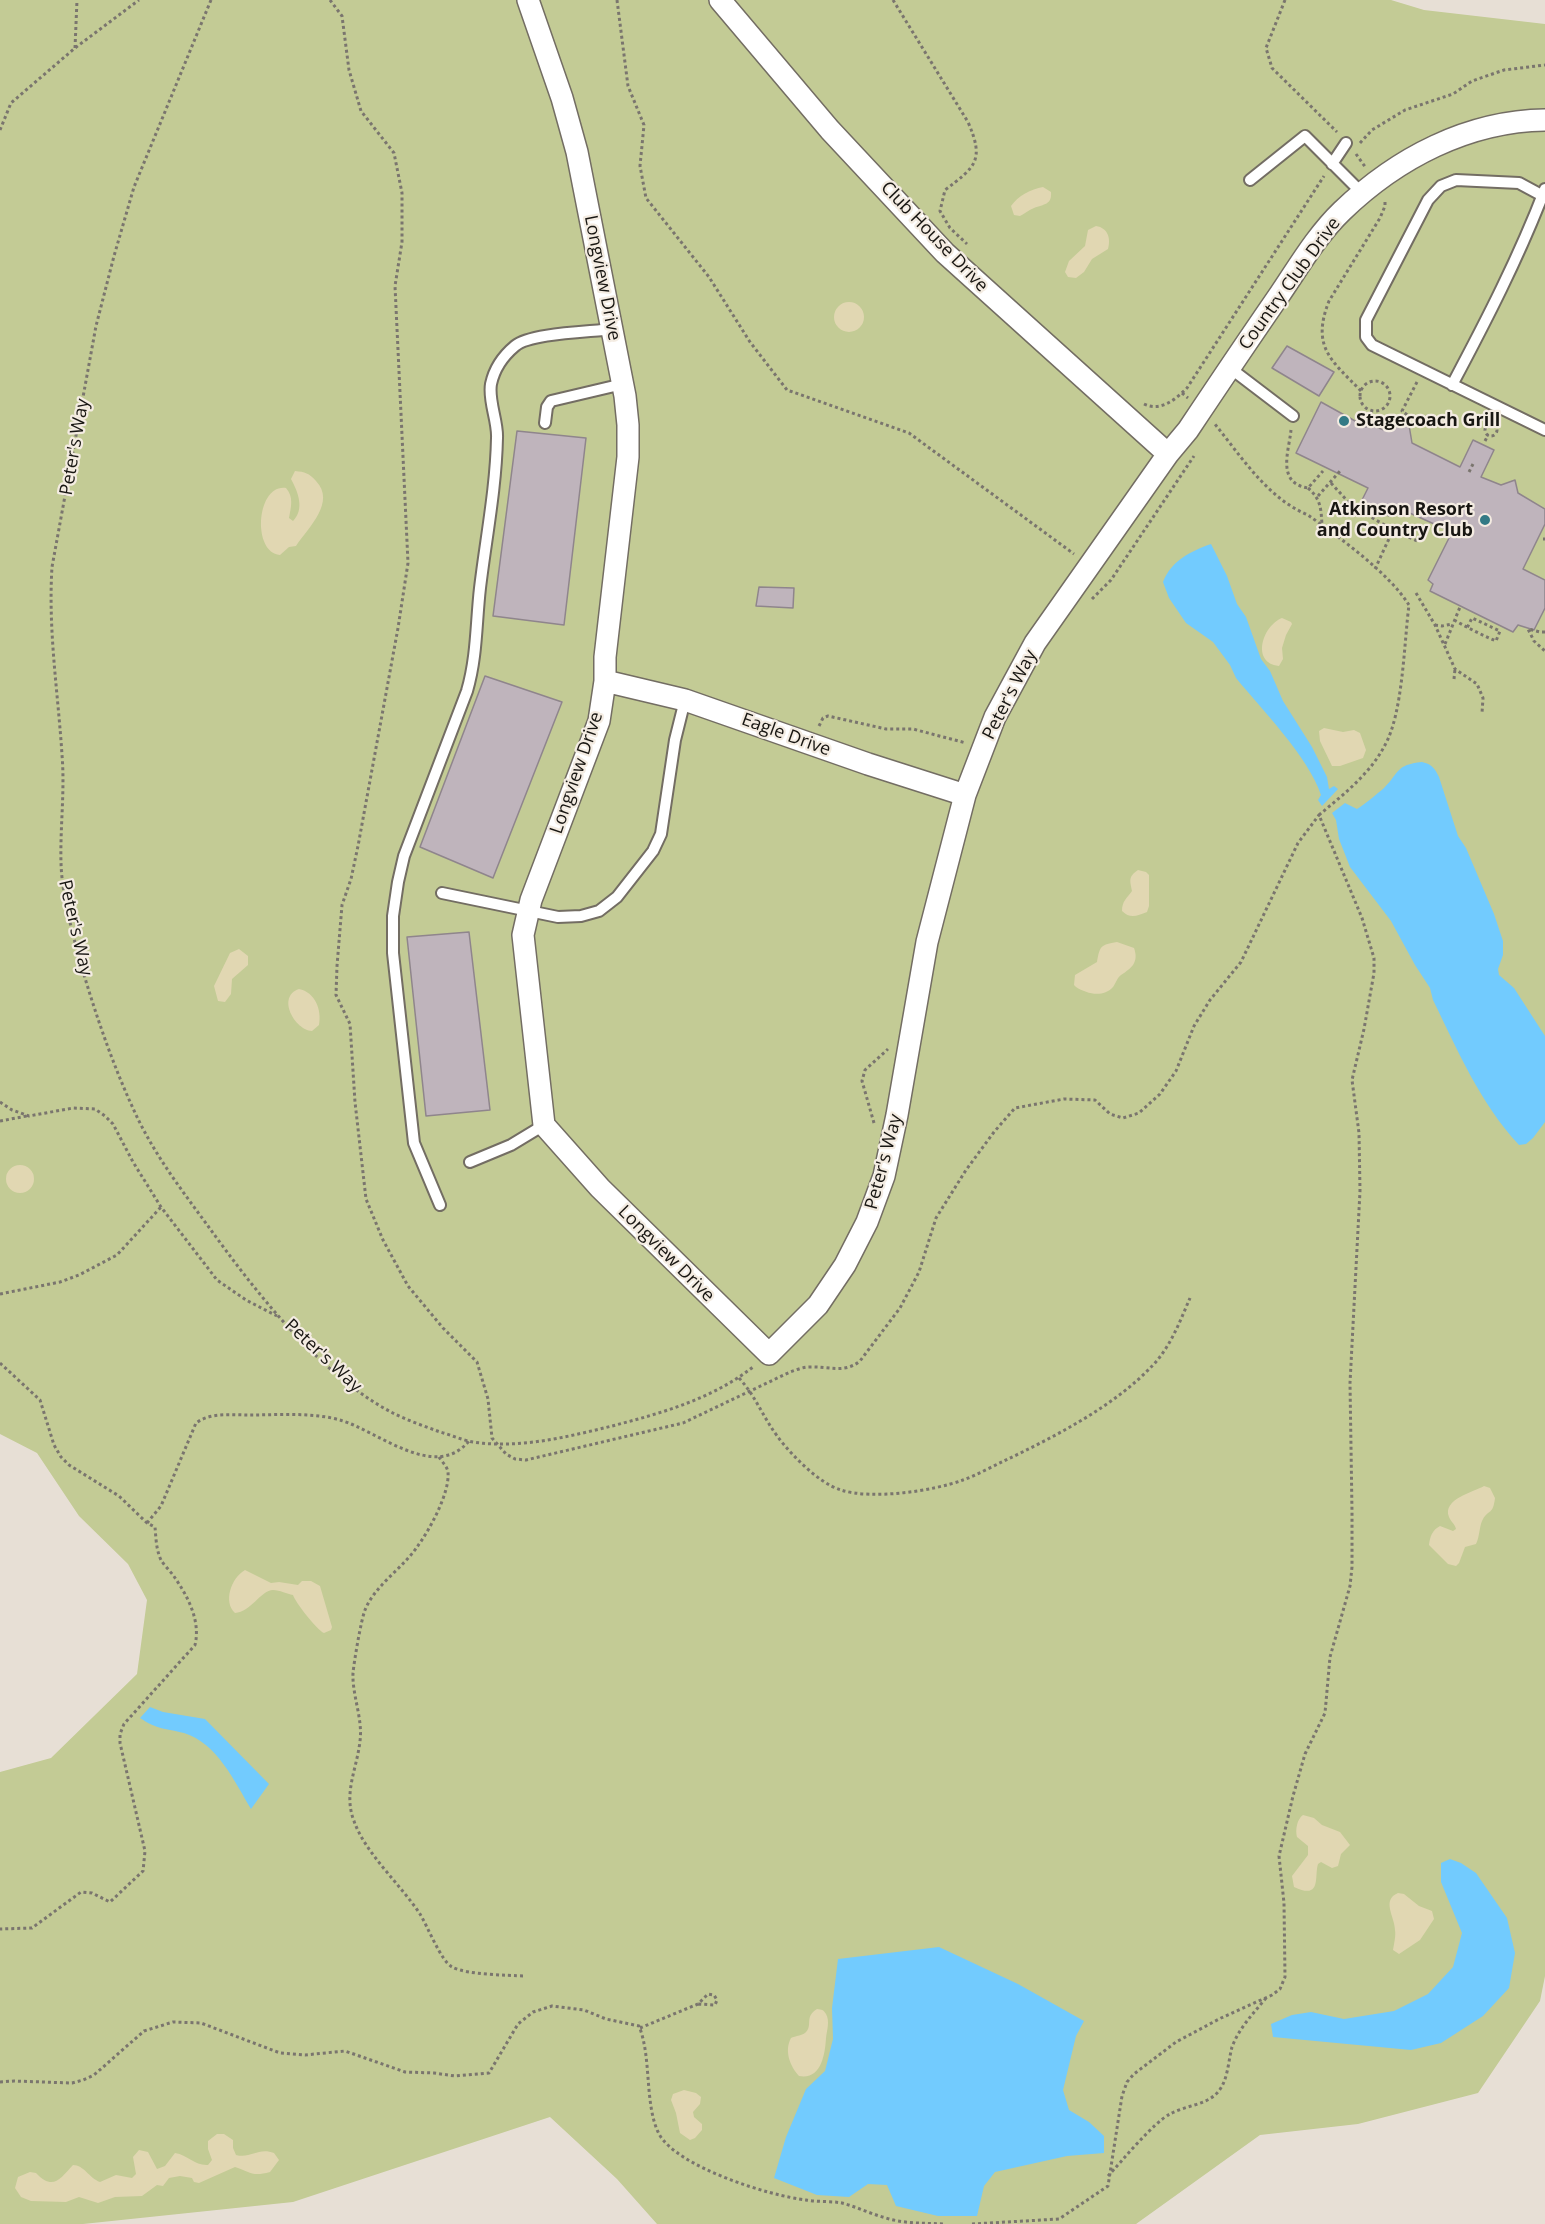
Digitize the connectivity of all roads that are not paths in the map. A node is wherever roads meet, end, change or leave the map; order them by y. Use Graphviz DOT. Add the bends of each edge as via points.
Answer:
graph roads {
  1 [pos="528,0"];
  2 [pos="720,0"];
  3 [pos="1545,120"];
  4 [pos="1347,142"];
  5 [pos="1332,164"];
  6 [pos="1250,180"];
  7 [pos="1370,188"];
  8 [pos="1544,193"];
  9 [pos="612,329"];
  10 [pos="1230,368"];
  11 [pos="623,384"];
  12 [pos="1452,384"];
  13 [pos="1293,416"];
  14 [pos="545,423"];
  15 [pos="1545,430"];
  16 [pos="1168,454"];
  17 [pos="606,681"];
  18 [pos="685,700"];
  19 [pos="965,795"];
  20 [pos="442,893"];
  21 [pos="529,910"];
  22 [pos="544,1125"];
  23 [pos="470,1162"];
  24 [pos="440,1205"];
  25 [pos="769,1354"];
  1 -- 9 [label="street, Longview Drive" via="577,152"];
  2 -- 16 [label="street, Club House Drive" via="830,130 945,253"];
  3 -- 7 [label="street, Country Club Drive" via="1466,133 1406,161"];
  4 -- 5 [label="lane"];
  5 -- 6 [label="lane" via="1305,136"];
  5 -- 7 [label="lane"];
  7 -- 10 [label="street, Country Club Drive" via="1342,211 1315,242"];
  8 -- 12 [label="lane" via="1485,324"];
  8 -- 12 [label="lane" via="1519,183 1456,180 1441,186 1428,200 1366,320 1366,337 1372,345"];
  9 -- 11 [label="street, Longview Drive"];
  9 -- 24 [label="lane" via="529,339 515,345 502,359 490,386 497,447 473,670 404,856 393,916 393,953 414,1143"];
  10 -- 13 [label="lane"];
  10 -- 16 [label="street, Country Club Drive"];
  11 -- 14 [label="lane" via="551,401"];
  11 -- 17 [label="street, Longview Drive" via="628,457 605,657"];
  12 -- 15 [label="lane"];
  16 -- 19 [label="street, Peter's Way" via="1035,643 995,717"];
  17 -- 18 [label="street, Eagle Drive"];
  17 -- 21 [label="street, Longview Drive" via="599,721"];
  18 -- 19 [label="street, Eagle Drive"];
  18 -- 21 [label="lane" via="661,834 653,851 616,897 599,911 558,916"];
  19 -- 25 [label="street, Peter's Way" via="927,942 897,1115 880,1185 845,1265 818,1305"];
  20 -- 21 [label="lane"];
  21 -- 22 [label="street, Longview Drive" via="523,935"];
  22 -- 23 [label="lane" via="511,1145"];
  22 -- 25 [label="street, Longview Drive" via="600,1188"];
}
